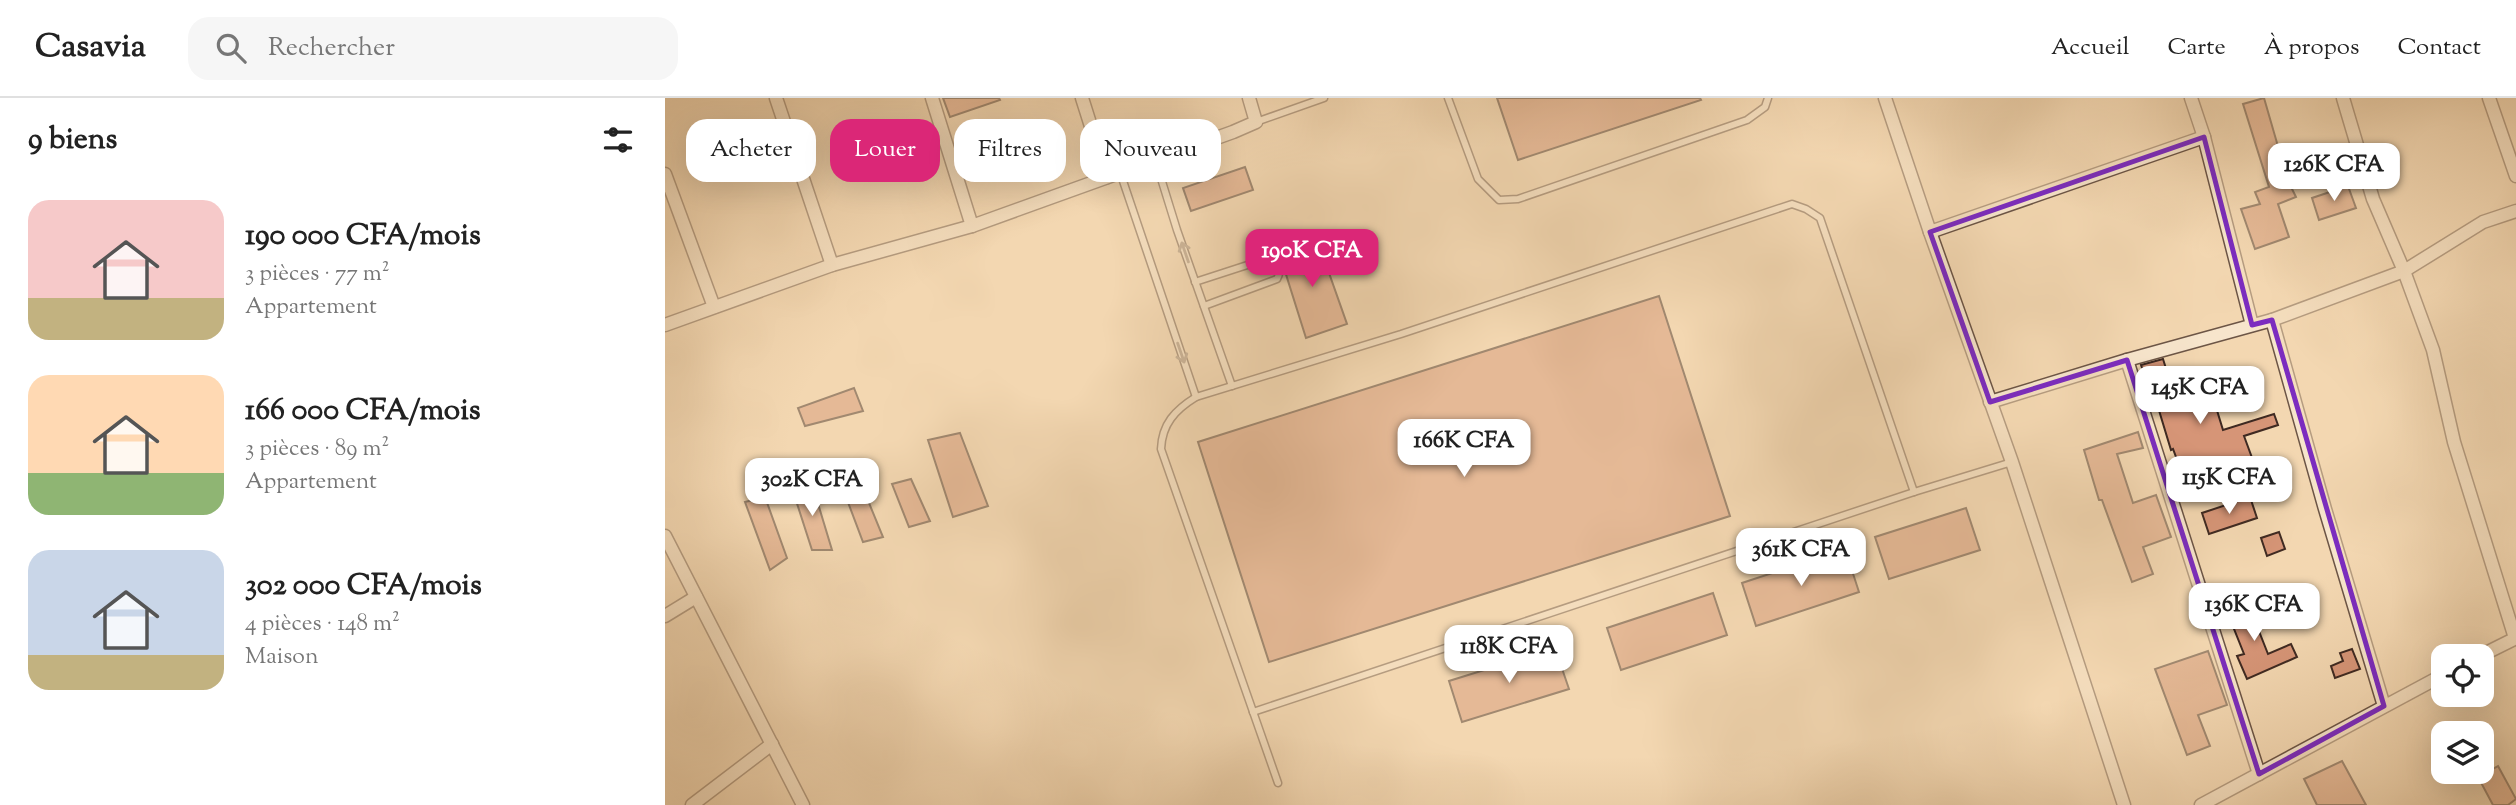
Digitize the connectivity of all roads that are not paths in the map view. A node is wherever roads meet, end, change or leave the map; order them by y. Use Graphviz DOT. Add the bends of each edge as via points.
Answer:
graph roads {
  1 [pos="776,98"];
  2 [pos="932,98"];
  3 [pos="1081,98"];
  4 [pos="1249,98"];
  5 [pos="1324,98"];
  6 [pos="1448,98"];
  7 [pos="1768,98"];
  8 [pos="1885,98"];
  9 [pos="2191,98"];
  10 [pos="2343,98"];
  11 [pos="2489,98"];
  12 [pos="1088,119"];
  13 [pos="1256,122"];
  14 [pos="1221,135"];
  15 [pos="2204,137"];
  16 [pos="665,174"];
  17 [pos="2516,176"];
  18 [pos="1093,182"];
  19 [pos="1123,182"];
  20 [pos="1162,182"];
  21 [pos="2516,211"];
  22 [pos="972,226"];
  23 [pos="1930,232"];
  24 [pos="832,265"];
  25 [pos="2404,271"];
  26 [pos="1195,282"];
  27 [pos="1204,306"];
  28 [pos="714,307"];
  29 [pos="2272,320"];
  30 [pos="665,325"];
  31 [pos="2252,325"];
  32 [pos="2127,360"];
  33 [pos="1232,386"];
  34 [pos="1196,397"];
  35 [pos="1990,402"];
  36 [pos="2012,462"];
  37 [pos="1914,492"];
  38 [pos="665,536"];
  39 [pos="696,597"];
  40 [pos="665,616"];
  41 [pos="2516,638"];
  42 [pos="2494,649"];
  43 [pos="2431,681"];
  44 [pos="2384,706"];
  45 [pos="1253,712"];
  46 [pos="772,744"];
  47 [pos="2259,774"];
  48 [pos="1277,783"];
  49 [pos="692,805"];
  50 [pos="803,805"];
  51 [pos="2124,805"];
  52 [pos="2201,805"];
  1 -- 24 [label="street"];
  2 -- 22 [label="street"];
  3 -- 12 [label="street"];
  4 -- 13 [label="street"];
  5 -- 13 [label="lane"];
  6 -- 7 [label="lane" via="1478,179 1499,200 1518,199 1747,120 1765,107"];
  8 -- 23 [label="street"];
  9 -- 15 [label="street"];
  10 -- 25 [label="street" via="2373,199"];
  11 -- 17 [label="street"];
  13 -- 14 [label="street"];
  15 -- 23 [label="street"];
  15 -- 31 [label="street"];
  16 -- 28 [label="street"];
  18 -- 22 [label="street"];
  19 -- 34 [label="lane, one-way"];
  26 -- 20 [label="lane, one-way"];
  21 -- 25 [label="street" via="2483,222"];
  22 -- 24 [label="street"];
  23 -- 35 [label="street"];
  24 -- 28 [label="street"];
  25 -- 29 [label="street"];
  25 -- 41 [label="street" via="2433,350 2454,442"];
  26 -- 27 [label="lane"];
  26 -- 27 [label="lane" via="1269,258 1278,267 1276,279"];
  27 -- 33 [label="lane"];
  28 -- 30 [label="street"];
  29 -- 31 [label="street"];
  29 -- 44 [label="street"];
  31 -- 32 [label="street"];
  32 -- 35 [label="street"];
  32 -- 47 [label="street"];
  33 -- 34 [label="lane"];
  33 -- 37 [label="lane" via="1792,204 1820,218"];
  34 -- 45 [label="lane" via="1173,414 1162,435 1161,449"];
  35 -- 36 [label="street"];
  36 -- 37 [label="lane"];
  36 -- 51 [label="street"];
  37 -- 45 [label="lane"];
  38 -- 39 [label="street"];
  39 -- 40 [label="street"];
  39 -- 46 [label="street"];
  41 -- 42 [label="street"];
  43 -- 44 [label="street"];
  44 -- 47 [label="street"];
  45 -- 48 [label="lane"];
  46 -- 49 [label="street"];
  46 -- 50 [label="street"];
  47 -- 52 [label="street"];
}
